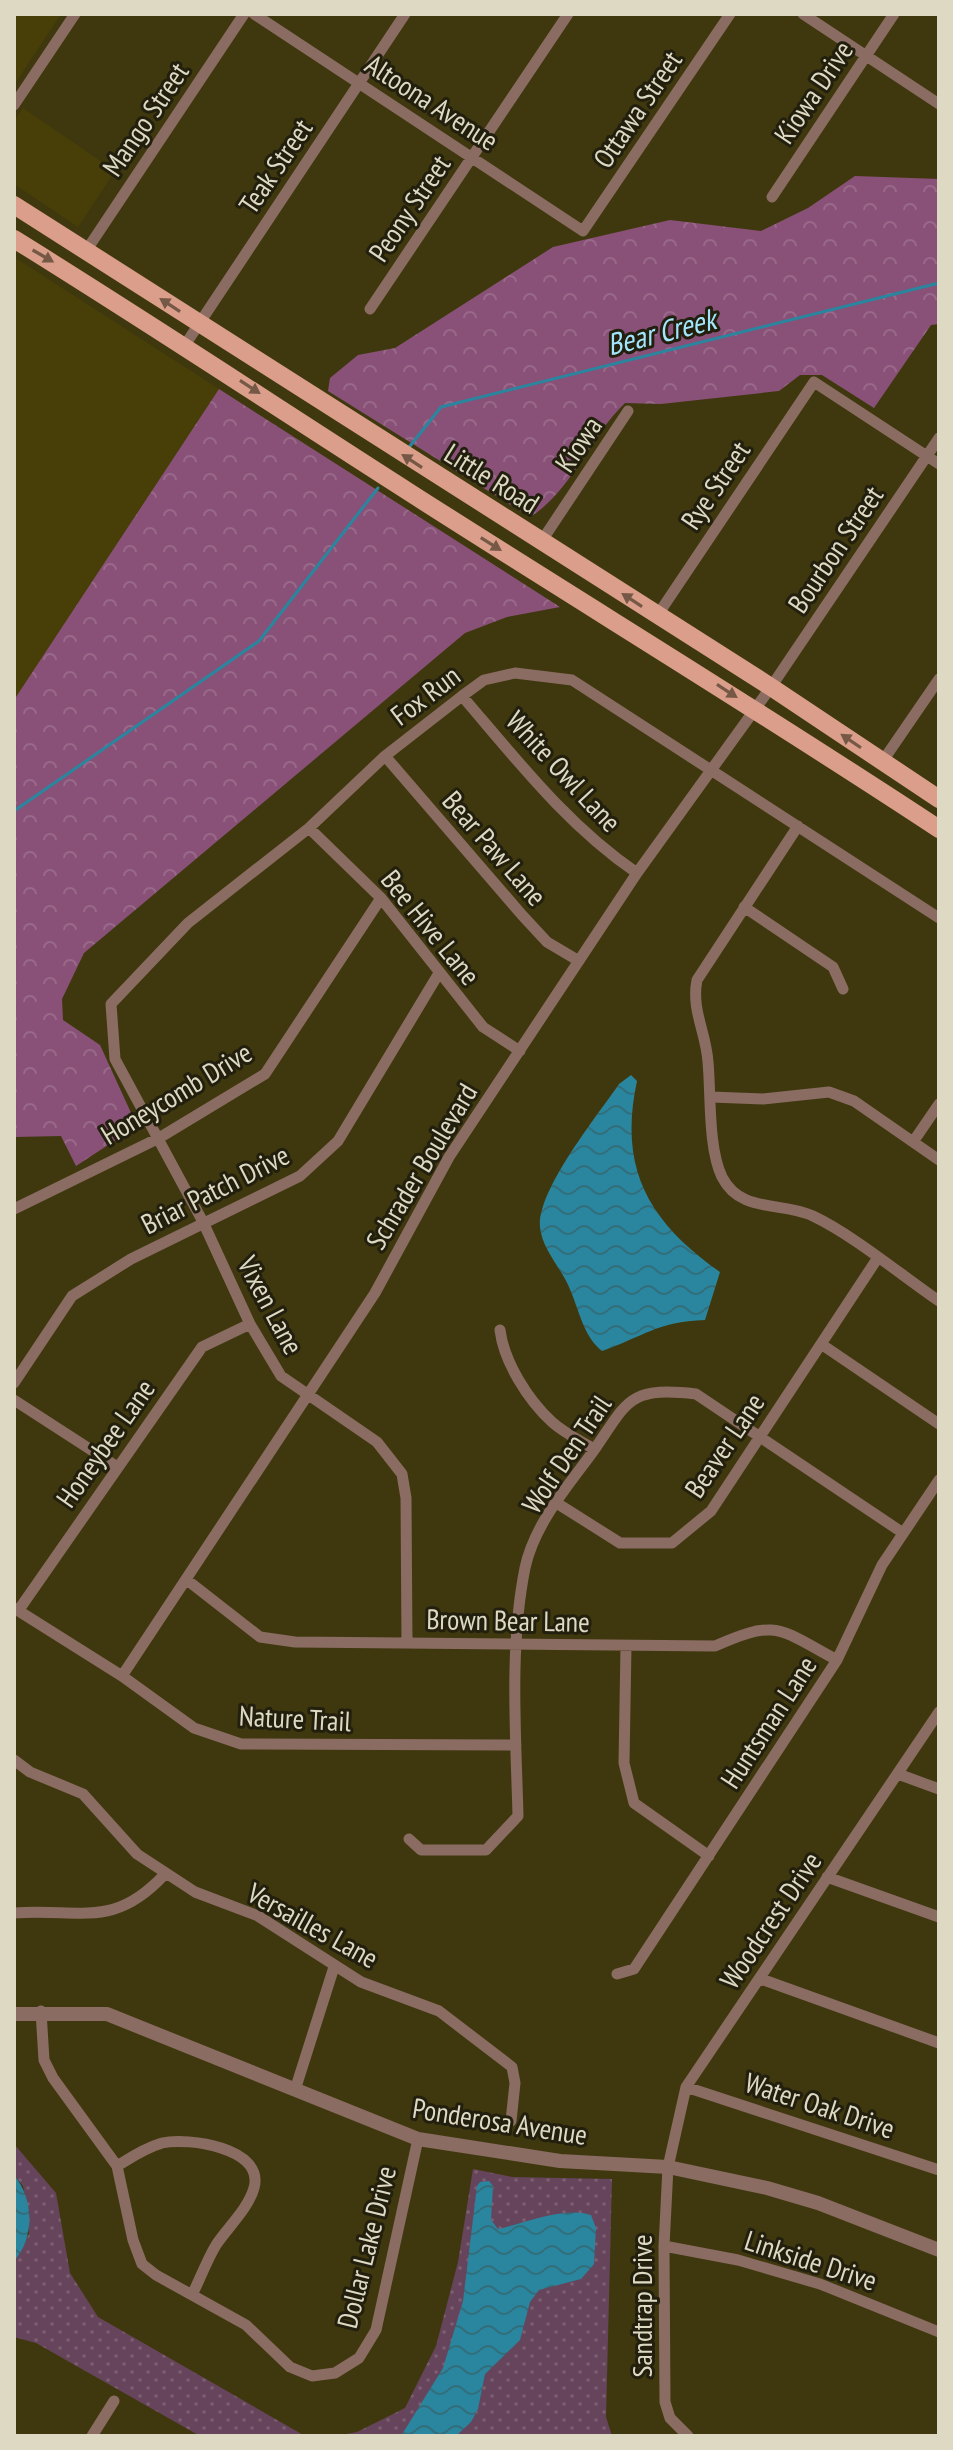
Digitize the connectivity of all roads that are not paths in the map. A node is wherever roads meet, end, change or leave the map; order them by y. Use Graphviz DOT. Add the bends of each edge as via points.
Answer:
graph roads {
  1 [pos="75,14"];
  2 [pos="244,14"];
  3 [pos="254,14"];
  4 [pos="405,14"];
  5 [pos="568,14"];
  6 [pos="730,14"];
  7 [pos="803,14"];
  8 [pos="894,14"];
  9 [pos="866,56"];
  10 [pos="359,83"];
  11 [pos="939,104"];
  12 [pos="14,105"];
  13 [pos="472,157"];
  14 [pos="772,197"];
  15 [pos="14,205"];
  16 [pos="583,231"];
  17 [pos="14,239"];
  18 [pos="86,251"];
  19 [pos="370,309"];
  20 [pos="199,324"];
  21 [pos="185,345"];
  22 [pos="628,411"];
  23 [pos="939,438"];
  24 [pos="927,456"];
  25 [pos="939,464"];
  26 [pos="541,542"];
  27 [pos="657,616"];
  28 [pos="939,679"];
  29 [pos="771,687"];
  30 [pos="462,696"];
  31 [pos="753,708"];
  32 [pos="385,756"];
  33 [pos="882,762"];
  34 [pos="710,767"];
  35 [pos="939,799"];
  36 [pos="798,826"];
  37 [pos="309,828"];
  38 [pos="939,829"];
  39 [pos="637,873"];
  40 [pos="381,898"];
  41 [pos="744,907"];
  42 [pos="939,918"];
  43 [pos="579,961"];
  44 [pos="439,973"];
  45 [pos="843,989"];
  46 [pos="111,1004"];
  47 [pos="520,1051"];
  48 [pos="711,1097"];
  49 [pos="939,1104"];
  50 [pos="159,1138"];
  51 [pos="913,1142"];
  52 [pos="939,1160"];
  53 [pos="14,1209"];
  54 [pos="203,1222"];
  55 [pos="877,1259"];
  56 [pos="939,1301"];
  57 [pos="250,1324"];
  58 [pos="500,1330"];
  59 [pos="821,1344"];
  60 [pos="14,1383"];
  61 [pos="307,1393"];
  62 [pos="14,1400"];
  63 [pos="939,1424"];
  64 [pos="760,1436"];
  65 [pos="594,1449"];
  66 [pos="116,1466"];
  67 [pos="939,1480"];
  68 [pos="555,1502"];
  69 [pos="903,1533"];
  70 [pos="187,1580"];
  71 [pos="16,1610"];
  72 [pos="407,1643"];
  73 [pos="518,1644"];
  74 [pos="626,1646"];
  75 [pos="837,1660"];
  76 [pos="122,1676"];
  77 [pos="939,1712"];
  78 [pos="516,1745"];
  79 [pos="14,1760"];
  80 [pos="898,1774"];
  81 [pos="939,1789"];
  82 [pos="409,1839"];
  83 [pos="709,1856"];
  84 [pos="165,1874"];
  85 [pos="827,1877"];
  86 [pos="14,1913"];
  87 [pos="939,1917"];
  88 [pos="334,1967"];
  89 [pos="617,1974"];
  90 [pos="761,1979"];
  91 [pos="41,2011"];
  92 [pos="14,2014"];
  93 [pos="939,2043"];
  94 [pos="686,2087"];
  95 [pos="295,2090"];
  96 [pos="511,2121"];
  97 [pos="418,2139"];
  98 [pos="117,2166"];
  99 [pos="668,2167"];
  100 [pos="939,2170"];
  101 [pos="664,2246"];
  102 [pos="939,2250"];
  103 [pos="192,2295"];
  104 [pos="939,2332"];
  105 [pos="114,2401"];
  106 [pos="92,2436"];
  107 [pos="688,2436"];
  1 -- 12 [label="street"];
  2 -- 18 [label="street, Mango Street"];
  3 -- 10 [label="street, Altoona Avenue"];
  4 -- 10 [label="street, Teak Street"];
  5 -- 13 [label="street, Peony Street"];
  6 -- 16 [label="street, Ottawa Street"];
  7 -- 9 [label="street"];
  8 -- 9 [label="street, Kiowa Drive"];
  9 -- 11 [label="street"];
  9 -- 14 [label="street, Kiowa Drive"];
  10 -- 13 [label="street, Altoona Avenue"];
  10 -- 20 [label="street, Teak Street"];
  13 -- 16 [label="street, Altoona Avenue"];
  13 -- 19 [label="street, Peony Street"];
  15 -- 18 [label="main road, Little Road"];
  17 -- 21 [label="main road, Little Road, one-way"];
  20 -- 18 [label="main road, Little Road, one-way"];
  20 -- 21 [label="street, Teak Street"];
  26 -- 20 [label="main road, Little Road, one-way"];
  21 -- 31 [label="main road, Little Road, one-way"];
  22 -- 26 [label="street, Kiowa"];
  23 -- 24 [label="street, Bourbon Street"];
  24 -- 25 [label="street"];
  24 -- 27 [label="street, Rye Street" via="814,382"];
  24 -- 29 [label="street, Bourbon Street"];
  27 -- 26 [label="main road, Little Road, one-way"];
  27 -- 29 [label="main road, Little Road"];
  28 -- 33 [label="street"];
  29 -- 31 [label="street, Schrader Boulevard"];
  33 -- 29 [label="main road, Little Road, one-way"];
  30 -- 32 [label="street, Fox Run"];
  30 -- 34 [label="street, Fox Run" via="484,680 515,673 572,680"];
  30 -- 39 [label="street, White Owl Lane" via="567,818"];
  31 -- 34 [label="street, Schrader Boulevard"];
  31 -- 38 [label="main road, Little Road"];
  32 -- 37 [label="street, Fox Run"];
  32 -- 43 [label="street, Bear Paw Lane" via="547,942"];
  33 -- 35 [label="main road, Little Road"];
  34 -- 36 [label="street, Fox Run"];
  34 -- 39 [label="street, Schrader Boulevard"];
  36 -- 41 [label="street"];
  36 -- 42 [label="street, Fox Run"];
  37 -- 40 [label="street, Bee Hive Lane"];
  37 -- 46 [label="street, Fox Run" via="188,923"];
  39 -- 43 [label="street, Schrader Boulevard"];
  40 -- 44 [label="street, Bee Hive Lane"];
  40 -- 50 [label="street, Honeycomb Drive" via="265,1074"];
  41 -- 45 [label="street" via="833,967"];
  41 -- 48 [label="street" via="697,980 694,996 707,1045"];
  43 -- 47 [label="street, Schrader Boulevard"];
  44 -- 47 [label="street, Bee Hive Lane" via="483,1027"];
  44 -- 54 [label="street, Briar Patch Drive" via="338,1141 300,1176"];
  46 -- 50 [label="street, Vixen Lane" via="115,1059"];
  47 -- 61 [label="street, Schrader Boulevard" via="449,1157 375,1293"];
  48 -- 51 [label="street" via="763,1099 829,1092 854,1101"];
  48 -- 55 [label="street" via="716,1153 722,1176 735,1194 758,1206 790,1208 814,1217"];
  49 -- 51 [label="street"];
  50 -- 53 [label="street, Honeycomb Drive"];
  50 -- 54 [label="street, Vixen Lane"];
  51 -- 52 [label="street"];
  54 -- 57 [label="street, Vixen Lane"];
  54 -- 60 [label="street, Briar Patch Drive" via="72,1296"];
  55 -- 56 [label="street"];
  55 -- 59 [label="street, Beaver Lane"];
  57 -- 61 [label="street, Vixen Lane" via="281,1376"];
  57 -- 66 [label="street, Honeybee Lane" via="202,1347"];
  58 -- 65 [label="street" via="502,1348 534,1400 552,1422"];
  59 -- 63 [label="street"];
  59 -- 64 [label="street, Beaver Lane"];
  61 -- 70 [label="street, Schrader Boulevard"];
  61 -- 72 [label="street, Vixen Lane" via="377,1442 402,1474"];
  62 -- 66 [label="street"];
  64 -- 65 [label="street, Wolf Den Trail" via="696,1394 657,1389 623,1404"];
  64 -- 68 [label="street, Beaver Lane" via="711,1511 672,1543 620,1543"];
  64 -- 69 [label="street, Wolf Den Trail"];
  65 -- 68 [label="street, Wolf Den Trail"];
  66 -- 71 [label="street, Honeybee Lane"];
  67 -- 69 [label="street, Huntsman Lane"];
  68 -- 73 [label="street, Wolf Den Trail" via="525,1566"];
  69 -- 75 [label="street, Huntsman Lane"];
  70 -- 72 [label="street, Brown Bear Lane" via="260,1637"];
  70 -- 76 [label="street, Schrader Boulevard"];
  71 -- 76 [label="street, Nature Trail"];
  72 -- 73 [label="street, Brown Bear Lane"];
  73 -- 74 [label="street, Brown Bear Lane"];
  73 -- 78 [label="street, Wolf Den Trail"];
  74 -- 75 [label="street, Brown Bear Lane" via="715,1646 754,1628 778,1629"];
  74 -- 83 [label="street" via="624,1763 634,1803"];
  75 -- 83 [label="street, Huntsman Lane"];
  76 -- 78 [label="street, Nature Trail" via="194,1728 241,1744"];
  77 -- 80 [label="street, Woodcrest Drive"];
  78 -- 82 [label="street, Wolf Den Trail" via="518,1816 486,1850 421,1850"];
  79 -- 84 [label="street, Versailles Lane" via="83,1794 137,1854"];
  80 -- 81 [label="street"];
  80 -- 85 [label="street, Woodcrest Drive"];
  83 -- 89 [label="street, Huntsman Lane" via="634,1969"];
  84 -- 86 [label="street" via="128,1906 103,1914"];
  84 -- 88 [label="street, Versailles Lane" via="195,1892 258,1916"];
  85 -- 87 [label="street"];
  85 -- 90 [label="street, Woodcrest Drive"];
  88 -- 95 [label="street, Versailles Lane"];
  88 -- 96 [label="street, Versailles Lane" via="424,2003 509,2064 515,2077"];
  90 -- 93 [label="street"];
  90 -- 94 [label="street, Woodcrest Drive"];
  91 -- 92 [label="street, Ponderosa Avenue"];
  91 -- 95 [label="street, Ponderosa Avenue" via="107,2014"];
  91 -- 98 [label="street, Dollar Lake Drive" via="44,2060"];
  94 -- 99 [label="street, Woodcrest Drive"];
  94 -- 100 [label="street, Water Oak Drive"];
  95 -- 97 [label="street, Ponderosa Avenue"];
  97 -- 99 [label="street, Ponderosa Avenue" via="560,2161"];
  97 -- 103 [label="street, Dollar Lake Drive" via="376,2330 359,2358 335,2373 312,2376 290,2367 246,2325"];
  98 -- 103 [label="street, Dollar Lake Drive" via="142,2264"];
  98 -- 103 [label="street" via="142,2151 180,2141 211,2144 249,2164 254,2187 215,2246"];
  99 -- 101 [label="street, Sandtrap Drive"];
  99 -- 102 [label="street, Ponderosa Avenue" via="818,2203"];
  101 -- 104 [label="street, Linkside Drive" via="820,2284"];
  101 -- 107 [label="street, Sandtrap Drive" via="665,2402 670,2418"];
  105 -- 106 [label="street"];
}
